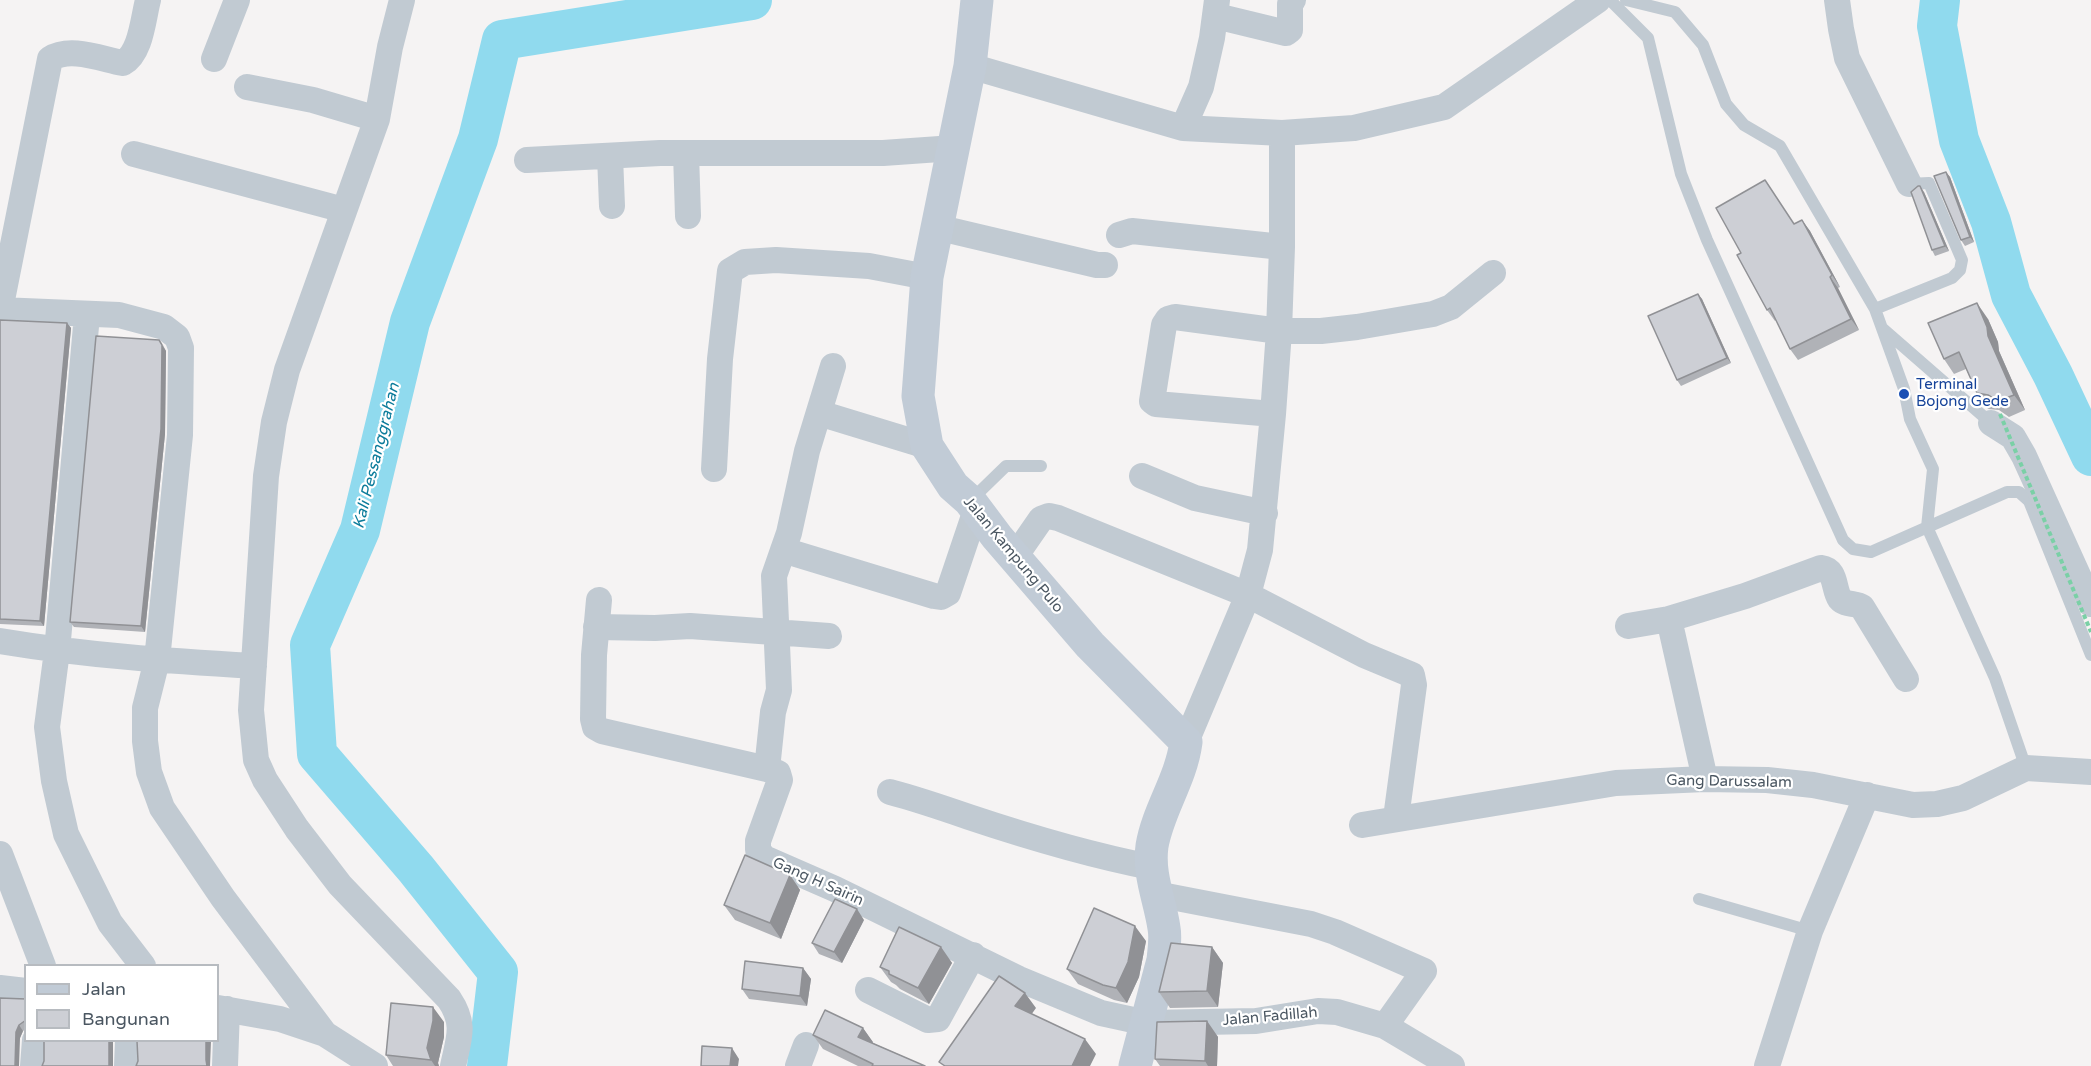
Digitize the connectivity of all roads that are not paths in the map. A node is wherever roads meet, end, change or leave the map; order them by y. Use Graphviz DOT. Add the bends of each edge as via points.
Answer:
graph roads {
  1 [pos="148,0"];
  2 [pos="237,0"];
  3 [pos="402,0"];
  4 [pos="976,0"];
  5 [pos="1293,0"];
  6 [pos="1598,0"];
  7 [pos="1610,0"];
  8 [pos="1626,0"];
  9 [pos="1837,0"];
  10 [pos="1216,8"];
  11 [pos="214,59"];
  12 [pos="970,66"];
  13 [pos="247,87"];
  14 [pos="377,119"];
  15 [pos="1183,128"];
  16 [pos="1282,133"];
  17 [pos="954,148"];
  18 [pos="686,153"];
  19 [pos="134,154"];
  20 [pos="610,156"];
  21 [pos="527,160"];
  22 [pos="1909,184"];
  23 [pos="612,206"];
  24 [pos="344,210"];
  25 [pos="688,216"];
  26 [pos="936,227"];
  27 [pos="1119,235"];
  28 [pos="1282,246"];
  29 [pos="1105,265"];
  30 [pos="1493,273"];
  31 [pos="927,277"];
  32 [pos="1875,309"];
  33 [pos="0,310"];
  34 [pos="87,315"];
  35 [pos="1881,327"];
  36 [pos="1279,331"];
  37 [pos="833,366"];
  38 [pos="819,413"];
  39 [pos="1274,414"];
  40 [pos="1995,419"];
  41 [pos="927,446"];
  42 [pos="1041,465"];
  43 [pos="714,470"];
  44 [pos="1142,476"];
  45 [pos="973,505"];
  46 [pos="1265,513"];
  47 [pos="1927,527"];
  48 [pos="783,550"];
  49 [pos="1014,558"];
  50 [pos="1248,595"];
  51 [pos="599,600"];
  52 [pos="2091,604"];
  53 [pos="1669,619"];
  54 [pos="1628,626"];
  55 [pos="596,627"];
  56 [pos="775,633"];
  57 [pos="829,636"];
  58 [pos="0,641"];
  59 [pos="57,651"];
  60 [pos="2091,655"];
  61 [pos="157,660"];
  62 [pos="254,666"];
  63 [pos="1906,679"];
  64 [pos="1186,742"];
  65 [pos="2026,768"];
  66 [pos="767,769"];
  67 [pos="2091,772"];
  68 [pos="1705,779"];
  69 [pos="890,792"];
  70 [pos="1867,795"];
  71 [pos="1396,818"];
  72 [pos="1362,825"];
  73 [pos="0,855"];
  74 [pos="1153,880"];
  75 [pos="1699,899"];
  76 [pos="1810,932"];
  77 [pos="973,955"];
  78 [pos="42,964"];
  79 [pos="142,964"];
  80 [pos="0,988"];
  81 [pos="868,990"];
  82 [pos="24,991"];
  83 [pos="222,1009"];
  84 [pos="1147,1023"];
  85 [pos="1385,1026"];
  86 [pos="325,1034"];
  87 [pos="34,1042"];
  88 [pos="128,1042"];
  89 [pos="33,1066"];
  90 [pos="127,1066"];
  91 [pos="225,1066"];
  92 [pos="375,1066"];
  93 [pos="453,1066"];
  94 [pos="1135,1066"];
  95 [pos="1452,1066"];
  96 [pos="1767,1066"];
  1 -- 33 [label="street" via="130,59 123,63 69,53 50,59"];
  2 -- 11 [label="street"];
  3 -- 14 [label="street"];
  4 -- 12 [label="street, Jalan Kampung Pulo"];
  5 -- 10 [label="street" via="1290,30 1286,33"];
  6 -- 16 [label="street" via="1444,107 1354,128"];
  7 -- 47 [label="lane" via="1648,38 1686,185 1707,240 1843,540 1853,549 1870,552"];
  8 -- 32 [label="lane" via="1675,12 1703,45 1726,104 1744,125 1780,146"];
  9 -- 22 [label="street" via="1847,58"];
  10 -- 15 [label="street" via="1201,87"];
  12 -- 15 [label="street"];
  12 -- 17 [label="street, Jalan Kampung Pulo"];
  13 -- 14 [label="street" via="313,100"];
  14 -- 24 [label="street"];
  15 -- 16 [label="street"];
  16 -- 28 [label="street"];
  17 -- 18 [label="street" via="883,153"];
  17 -- 26 [label="street, Jalan Kampung Pulo"];
  18 -- 20 [label="street"];
  18 -- 25 [label="street"];
  19 -- 24 [label="street"];
  20 -- 21 [label="street"];
  20 -- 23 [label="street"];
  22 -- 32 [label="lane" via="1929,183 1962,260 1960,270 1952,278"];
  24 -- 62 [label="street" via="287,370 274,422 266,476"];
  26 -- 29 [label="street"];
  26 -- 31 [label="street, Jalan Kampung Pulo"];
  27 -- 28 [label="street" via="1132,231"];
  28 -- 36 [label="street"];
  30 -- 36 [label="street" via="1450,307 1433,314 1321,331"];
  31 -- 41 [label="street, Jalan Kampung Pulo" via="918,396"];
  31 -- 43 [label="street" via="869,266 776,260 745,262 730,271"];
  32 -- 35 [label="lane"];
  33 -- 34 [label="street"];
  34 -- 59 [label="street"];
  34 -- 61 [label="street" via="119,315 164,327 177,337 181,348 180,435"];
  35 -- 40 [label="lane"];
  35 -- 47 [label="lane" via="1904,389 1910,419 1933,469"];
  36 -- 39 [label="street"];
  36 -- 39 [label="street" via="1168,319 1151,396 1156,404"];
  37 -- 38 [label="street"];
  38 -- 41 [label="street"];
  38 -- 48 [label="street"];
  39 -- 46 [label="street"];
  40 -- 52 [label="street" via="2013,437 2024,456"];
  41 -- 45 [label="street, Jalan Kampung Pulo" via="953,486"];
  42 -- 45 [label="lane" via="1006,466"];
  44 -- 46 [label="street" via="1195,498"];
  45 -- 48 [label="street" via="948,593 941,597"];
  45 -- 49 [label="street, Jalan Kampung Pulo"];
  46 -- 50 [label="street"];
  47 -- 60 [label="lane" via="2007,492 2019,492 2029,501"];
  47 -- 65 [label="lane" via="1995,678"];
  48 -- 56 [label="street" via="774,576"];
  49 -- 50 [label="street" via="1041,519 1049,516"];
  49 -- 64 [label="street, Jalan Kampung Pulo" via="1090,645"];
  50 -- 64 [label="street"];
  50 -- 71 [label="street" via="1364,655 1412,675 1414,686"];
  51 -- 55 [label="street"];
  53 -- 54 [label="street"];
  53 -- 63 [label="street" via="1826,568 1840,599 1862,607"];
  53 -- 68 [label="street"];
  55 -- 56 [label="street" via="690,626"];
  55 -- 66 [label="street" via="595,727"];
  56 -- 57 [label="street"];
  56 -- 66 [label="street" via="779,690"];
  58 -- 59 [label="street"];
  59 -- 61 [label="street"];
  59 -- 79 [label="street" via="47,727 66,834 110,922"];
  61 -- 62 [label="street"];
  61 -- 86 [label="street" via="145,708 145,741 149,772 162,808 223,898"];
  62 -- 93 [label="street" via="253,740 265,780 340,885 459,1013"];
  64 -- 74 [label="street" via="1184,762 1153,846"];
  65 -- 67 [label="street, Gang Darussalam"];
  65 -- 70 [label="street, Gang Darussalam" via="1963,798 1937,804 1913,805"];
  66 -- 77 [label="street, Gang H Sairin" via="778,773 780,780 758,841 764,858"];
  68 -- 70 [label="street, Gang Darussalam" via="1767,780"];
  68 -- 71 [label="street, Gang Darussalam" via="1616,783"];
  69 -- 74 [label="street" via="1099,856"];
  70 -- 76 [label="street"];
  71 -- 72 [label="street, Gang Darussalam"];
  73 -- 78 [label="street"];
  74 -- 84 [label="street" via="1165,944"];
  74 -- 85 [label="street" via="1335,932 1424,972"];
  75 -- 76 [label="lane"];
  76 -- 96 [label="street"];
  77 -- 81 [label="street" via="938,1019 928,1020"];
  77 -- 84 [label="street, Gang H Sairin" via="1101,1013"];
  80 -- 82 [label="street"];
  83 -- 86 [label="street" via="280,1019"];
  83 -- 91 [label="street"];
  84 -- 85 [label="street, Jalan Fadillah" via="1256,1021 1318,1011 1337,1012"];
  84 -- 94 [label="street"];
  85 -- 95 [label="street, Jalan Fadillah"];
  86 -- 92 [label="street"];
  87 -- 89 [label="street"];
  88 -- 90 [label="street"];
}
